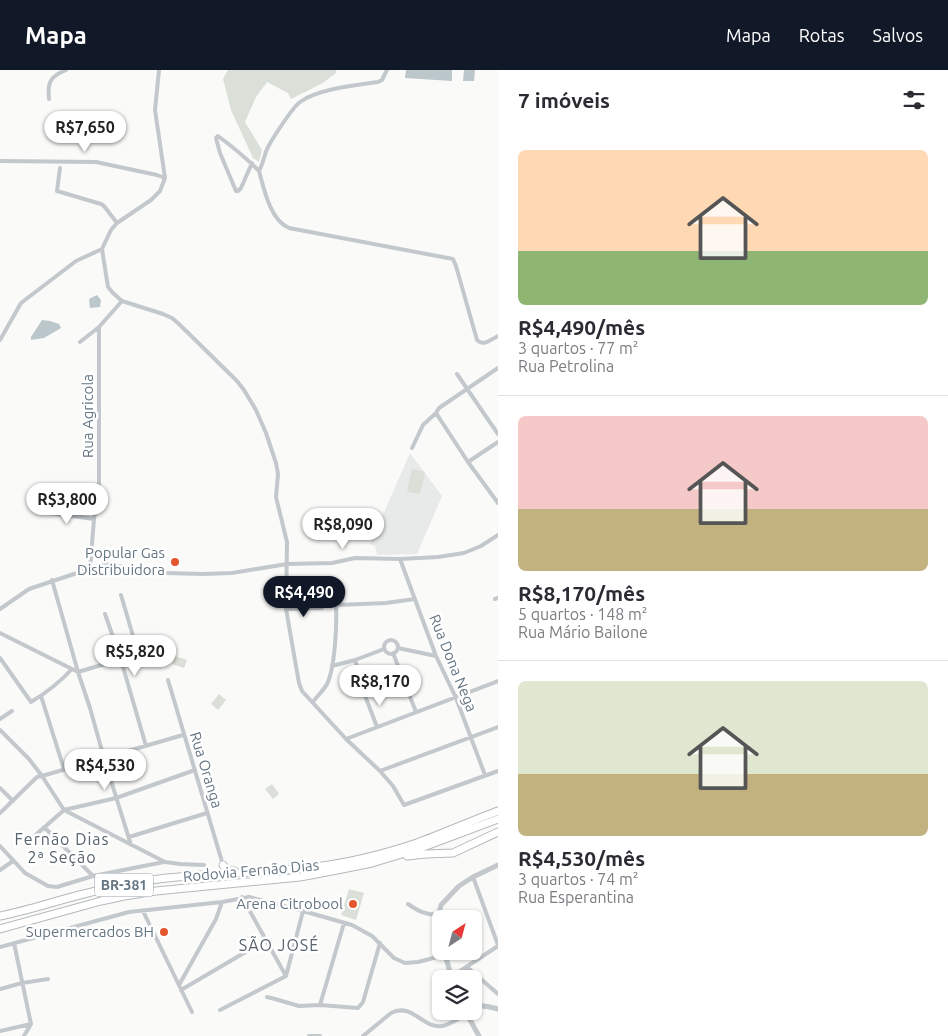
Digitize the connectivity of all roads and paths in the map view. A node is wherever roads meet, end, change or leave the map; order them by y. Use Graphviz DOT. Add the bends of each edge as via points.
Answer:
graph roads {
  1 [pos="66,70"];
  2 [pos="160,70"];
  3 [pos="387,70"];
  4 [pos="49,99"];
  5 [pos="0,161"];
  6 [pos="252,163"];
  7 [pos="60,168"];
  8 [pos="259,171"];
  9 [pos="165,178"];
  10 [pos="117,223"];
  11 [pos="102,249"];
  12 [pos="122,301"];
  13 [pos="99,327"];
  14 [pos="2,333"];
  15 [pos="498,336"];
  16 [pos="0,340"];
  17 [pos="80,342"];
  18 [pos="498,368"];
  19 [pos="457,374"];
  20 [pos="468,389"];
  21 [pos="436,412"];
  22 [pos="498,434"];
  23 [pos="498,442"];
  24 [pos="412,448"];
  25 [pos="468,462"];
  26 [pos="498,503"];
  27 [pos="43,512"];
  28 [pos="94,519"];
  29 [pos="498,535"];
  30 [pos="400,559"];
  31 [pos="287,564"];
  32 [pos="90,568"];
  33 [pos="52,580"];
  34 [pos="121,595"];
  35 [pos="416,599"];
  36 [pos="286,608"];
  37 [pos="322,608"];
  38 [pos="0,609"];
  39 [pos="105,614"];
  40 [pos="0,633"];
  41 [pos="158,648"];
  42 [pos="398,648"];
  43 [pos="384,649"];
  44 [pos="393,653"];
  45 [pos="436,656"];
  46 [pos="0,658"];
  47 [pos="122,660"];
  48 [pos="355,660"];
  49 [pos="332,666"];
  50 [pos="72,669"];
  51 [pos="78,672"];
  52 [pos="168,680"];
  53 [pos="498,681"];
  54 [pos="362,682"];
  55 [pos="364,693"];
  56 [pos="41,696"];
  57 [pos="456,698"];
  58 [pos="313,702"];
  59 [pos="12,711"];
  60 [pos="416,712"];
  61 [pos="0,719"];
  62 [pos="377,727"];
  63 [pos="498,727"];
  64 [pos="0,730"];
  65 [pos="183,735"];
  66 [pos="470,737"];
  67 [pos="346,739"];
  68 [pos="146,746"];
  69 [pos="104,758"];
  70 [pos="64,770"];
  71 [pos="195,770"];
  72 [pos="380,770"];
  73 [pos="498,770"];
  74 [pos="485,775"];
  75 [pos="42,776"];
  76 [pos="0,788"];
  77 [pos="116,798"];
  78 [pos="13,801"];
  79 [pos="64,810"];
  80 [pos="498,810"];
  81 [pos="0,813"];
  82 [pos="207,813"];
  83 [pos="498,820"];
  84 [pos="44,827"];
  85 [pos="498,832"];
  86 [pos="129,837"];
  87 [pos="31,839"];
  88 [pos="131,845"];
  89 [pos="0,846"];
  90 [pos="13,861"];
  91 [pos="165,862"];
  92 [pos="372,862"];
  93 [pos="204,865"];
  94 [pos="223,865"];
  95 [pos="498,866"];
  96 [pos="0,870"];
  97 [pos="244,872"];
  98 [pos="93,876"];
  99 [pos="472,877"];
  100 [pos="242,898"];
  101 [pos="222,902"];
  102 [pos="408,904"];
  103 [pos="143,910"];
  104 [pos="440,910"];
  105 [pos="303,911"];
  106 [pos="432,914"];
  107 [pos="0,916"];
  108 [pos="344,923"];
  109 [pos="0,928"];
  110 [pos="266,940"];
  111 [pos="14,943"];
  112 [pos="380,943"];
  113 [pos="498,946"];
  114 [pos="0,947"];
  115 [pos="432,957"];
  116 [pos="467,967"];
  117 [pos="463,970"];
  118 [pos="286,976"];
  119 [pos="48,979"];
  120 [pos="22,983"];
  121 [pos="179,985"];
  122 [pos="0,989"];
  123 [pos="182,990"];
  124 [pos="498,994"];
  125 [pos="267,997"];
  126 [pos="320,1005"];
  127 [pos="482,1006"];
  128 [pos="498,1008"];
  129 [pos="220,1010"];
  130 [pos="192,1012"];
  131 [pos="455,1020"];
  132 [pos="470,1020"];
  133 [pos="31,1024"];
  134 [pos="0,1031"];
  135 [pos="370,1031"];
  136 [pos="24,1036"];
  137 [pos="309,1036"];
  138 [pos="320,1036"];
  139 [pos="363,1036"];
  140 [pos="373,1036"];
  141 [pos="479,1036"];
  1 -- 4 [label="street" via="55,74 48,89"];
  2 -- 9 [label="street" via="154,110"];
  3 -- 8 [label="street" via="378,82 331,90 298,103 266,150"];
  5 -- 9 [label="street" via="96,162"];
  6 -- 6 [label="street" via="242,188 236,191 216,138 218,136"];
  6 -- 8 [label="street"];
  7 -- 10 [label="street" via="57,191 101,204"];
  8 -- 15 [label="street" via="272,210 284,226 452,259 476,338 484,343"];
  9 -- 10 [label="street" via="160,191 151,200"];
  10 -- 11 [label="street"];
  11 -- 12 [label="street" via="108,287"];
  11 -- 14 [label="street" via="76,262 21,303"];
  12 -- 13 [label="street"];
  12 -- 31 [label="street" via="172,318 244,390 256,410 276,463 276,497 288,542"];
  13 -- 17 [label="street"];
  13 -- 28 [label="street, Rua Agricola" via="98,492"];
  14 -- 16 [label="street"];
  18 -- 20 [label="street"];
  19 -- 20 [label="street"];
  20 -- 21 [label="street"];
  20 -- 22 [label="street"];
  21 -- 24 [label="street" via="423,425"];
  21 -- 25 [label="street"];
  23 -- 25 [label="street"];
  25 -- 26 [label="street"];
  27 -- 28 [label="street"];
  28 -- 32 [label="street, Rua Agricola"];
  29 -- 30 [label="street" via="464,553"];
  30 -- 31 [label="street" via="355,558 332,563"];
  30 -- 35 [label="street, Rua Dona Nega"];
  31 -- 32 [label="street" via="243,572 203,574 166,573 104,564"];
  31 -- 36 [label="street"];
  32 -- 33 [label="street"];
  33 -- 38 [label="street" via="29,589"];
  33 -- 51 [label="street"];
  34 -- 47 [label="street" via="133,636"];
  35 -- 45 [label="street, Rua Dona Nega"];
  35 -- 49 [label="street" via="337,604"];
  36 -- 37 [label="street"];
  36 -- 58 [label="street" via="299,683"];
  39 -- 47 [label="street"];
  40 -- 50 [label="street"];
  41 -- 47 [label="street"];
  42 -- 43 [label="street" via="390,640"];
  42 -- 44 [label="street"];
  42 -- 45 [label="street"];
  43 -- 44 [label="street"];
  43 -- 48 [label="street"];
  44 -- 60 [label="street"];
  45 -- 57 [label="street, Rua Dona Nega"];
  46 -- 56 [label="street" via="31,702"];
  47 -- 51 [label="street"];
  47 -- 68 [label="street"];
  48 -- 49 [label="street"];
  48 -- 54 [label="street"];
  49 -- 58 [label="street" via="328,682"];
  50 -- 51 [label="street"];
  50 -- 56 [label="street"];
  51 -- 69 [label="street"];
  52 -- 65 [label="street, Rua Oranga"];
  53 -- 57 [label="street"];
  55 -- 62 [label="street"];
  56 -- 70 [label="street"];
  57 -- 60 [label="street"];
  57 -- 66 [label="street, Rua Dona Nega"];
  58 -- 67 [label="street"];
  59 -- 61 [label="street"];
  60 -- 62 [label="street"];
  62 -- 67 [label="street"];
  63 -- 66 [label="street"];
  64 -- 75 [label="street"];
  65 -- 68 [label="street"];
  65 -- 71 [label="street, Rua Oranga"];
  66 -- 72 [label="street"];
  66 -- 74 [label="street, Rua Dona Nega"];
  67 -- 72 [label="street"];
  68 -- 69 [label="street"];
  69 -- 70 [label="street"];
  69 -- 77 [label="street"];
  70 -- 75 [label="street"];
  71 -- 77 [label="street"];
  71 -- 82 [label="street, Rua Oranga"];
  72 -- 74 [label="street" via="404,805"];
  73 -- 74 [label="street"];
  75 -- 78 [label="street" via="36,777"];
  75 -- 79 [label="street"];
  76 -- 78 [label="street"];
  77 -- 79 [label="street"];
  77 -- 86 [label="street"];
  78 -- 81 [label="street"];
  79 -- 84 [label="street"];
  79 -- 88 [label="street"];
  80 -- 97 [label="highway, Rodovia Fernão Dias / BR-381" via="417,843 380,854 313,867"];
  82 -- 86 [label="street"];
  82 -- 94 [label="street, Rua Oranga"];
  83 -- 92 [label="highway, Rodovia Fernão Dias / BR-381"];
  84 -- 87 [label="street"];
  84 -- 98 [label="street"];
  85 -- 92 [label="highway" via="453,853 410,855"];
  86 -- 88 [label="street"];
  88 -- 91 [label="street"];
  89 -- 90 [label="street"];
  90 -- 96 [label="street"];
  90 -- 98 [label="street" via="25,873 48,886 57,887"];
  91 -- 93 [label="street"];
  91 -- 98 [label="street"];
  92 -- 109 [label="highway, Rodovia Fernão Dias / BR-381" via="300,877 124,896"];
  94 -- 97 [label="highway" via="229,871"];
  95 -- 99 [label="street"];
  97 -- 107 [label="highway, Rodovia Fernão Dias / BR-381" via="124,885"];
  99 -- 104 [label="street" via="459,886"];
  99 -- 113 [label="street"];
  100 -- 101 [label="street"];
  100 -- 105 [label="street"];
  100 -- 110 [label="street"];
  101 -- 103 [label="street"];
  101 -- 121 [label="street"];
  102 -- 106 [label="street"];
  103 -- 111 [label="street"];
  103 -- 121 [label="street"];
  105 -- 108 [label="street"];
  105 -- 118 [label="street"];
  108 -- 112 [label="street"];
  108 -- 126 [label="street"];
  110 -- 118 [label="street"];
  110 -- 123 [label="street"];
  111 -- 114 [label="street"];
  111 -- 120 [label="street"];
  112 -- 115 [label="street" via="394,958 405,962"];
  112 -- 126 [label="street" via="363,1002 358,1008"];
  113 -- 116 [label="street"];
  116 -- 117 [label="street"];
  116 -- 124 [label="street"];
  118 -- 129 [label="street"];
  119 -- 120 [label="street"];
  120 -- 122 [label="street"];
  120 -- 133 [label="street"];
  121 -- 123 [label="street"];
  123 -- 130 [label="street"];
  125 -- 126 [label="street" via="299,1006"];
  127 -- 128 [label="street"];
  131 -- 135 [label="street" via="438,1026 405,1010 396,1010"];
  132 -- 141 [label="street"];
  133 -- 134 [label="street"];
  133 -- 136 [label="street"];
  135 -- 139 [label="street"];
  135 -- 140 [label="street"];
  137 -- 138 [label="street"];
}
